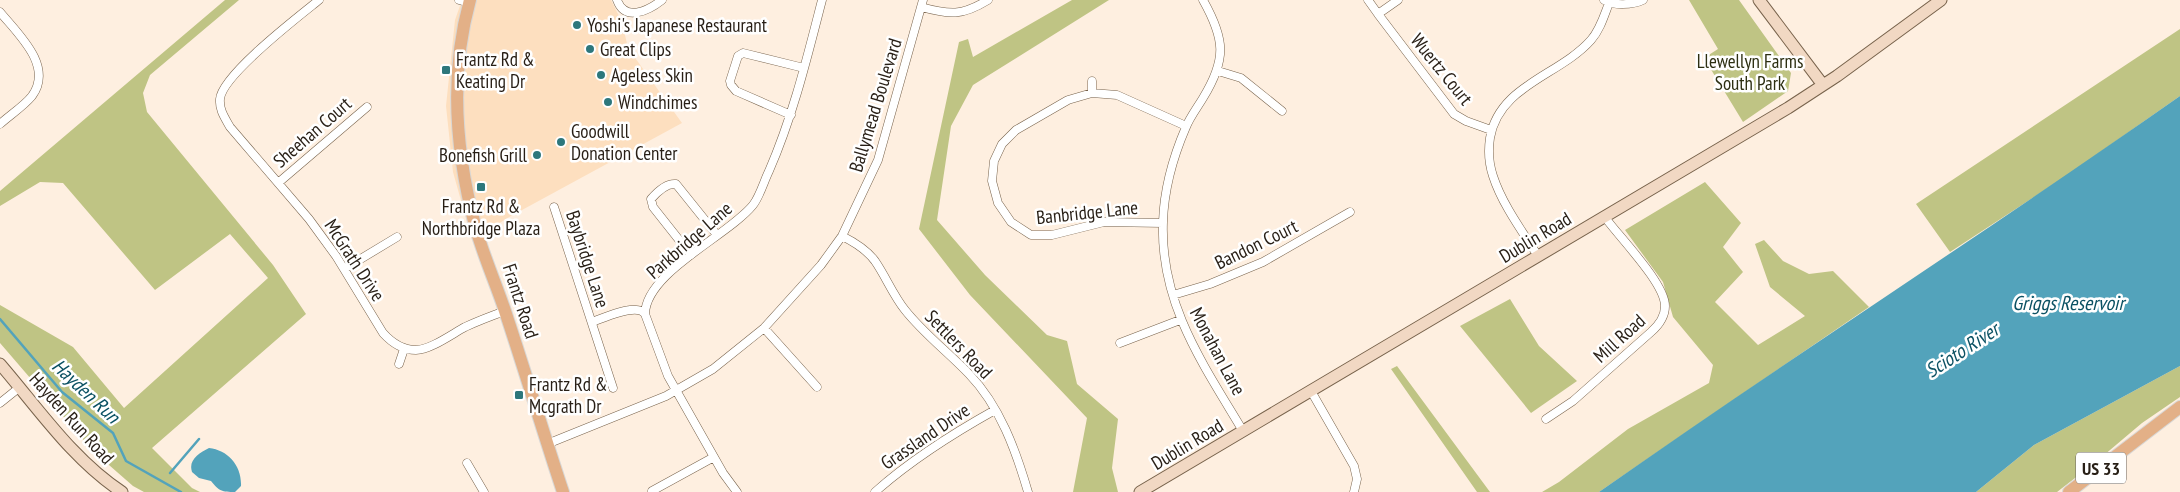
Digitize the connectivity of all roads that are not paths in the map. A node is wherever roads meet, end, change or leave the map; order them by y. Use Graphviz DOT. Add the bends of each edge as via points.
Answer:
graph roads {
  1 [pos="319,0"];
  2 [pos="662,0"];
  3 [pos="822,0"];
  4 [pos="988,0"];
  5 [pos="1202,0"];
  6 [pos="1368,0"];
  7 [pos="1398,0"];
  8 [pos="1643,0"];
  9 [pos="1759,0"];
  10 [pos="1941,0"];
  11 [pos="466,1"];
  12 [pos="1607,1"];
  13 [pos="618,3"];
  14 [pos="922,4"];
  15 [pos="0,12"];
  16 [pos="1378,14"];
  17 [pos="804,68"];
  18 [pos="1218,71"];
  19 [pos="1092,81"];
  20 [pos="1823,86"];
  21 [pos="1092,93"];
  22 [pos="367,107"];
  23 [pos="1282,111"];
  24 [pos="791,116"];
  25 [pos="0,124"];
  26 [pos="1186,126"];
  27 [pos="1491,130"];
  28 [pos="278,183"];
  29 [pos="554,207"];
  30 [pos="1350,212"];
  31 [pos="1604,216"];
  32 [pos="1163,222"];
  33 [pos="717,235"];
  34 [pos="842,236"];
  35 [pos="396,237"];
  36 [pos="691,255"];
  37 [pos="1538,256"];
  38 [pos="344,269"];
  39 [pos="1173,295"];
  40 [pos="505,311"];
  41 [pos="645,314"];
  42 [pos="1180,320"];
  43 [pos="592,322"];
  44 [pos="764,328"];
  45 [pos="1120,343"];
  46 [pos="404,348"];
  47 [pos="0,364"];
  48 [pos="399,364"];
  49 [pos="20,387"];
  50 [pos="817,387"];
  51 [pos="612,388"];
  52 [pos="676,391"];
  53 [pos="1311,391"];
  54 [pos="0,404"];
  55 [pos="2180,407"];
  56 [pos="995,410"];
  57 [pos="1546,418"];
  58 [pos="1243,431"];
  59 [pos="547,444"];
  60 [pos="714,456"];
  61 [pos="467,463"];
  62 [pos="652,491"];
  63 [pos="122,492"];
  64 [pos="484,492"];
  65 [pos="564,492"];
  66 [pos="738,492"];
  67 [pos="875,492"];
  68 [pos="1028,492"];
  69 [pos="1140,492"];
  70 [pos="1354,492"];
  71 [pos="2069,492"];
  1 -- 28 [label="street, McGrath Drive" via="241,67 228,80 220,98 222,114 230,127"];
  2 -- 13 [label="street" via="636,14 626,12"];
  3 -- 17 [label="street, Parkbridge Lane"];
  4 -- 14 [label="street" via="962,14 948,14"];
  5 -- 18 [label="street, Monahan Lane" via="1219,33"];
  6 -- 16 [label="street, Wuertz Court"];
  7 -- 16 [label="street"];
  8 -- 12 [label="street"];
  9 -- 20 [label="main road"];
  10 -- 20 [label="main road, Dublin Road"];
  11 -- 40 [label="main road, Frantz Road" via="459,70 458,136 476,230"];
  12 -- 27 [label="street" via="1590,42 1570,59 1515,94 1497,116"];
  14 -- 34 [label="street, Ballymead Boulevard" via="878,160"];
  15 -- 25 [label="street" via="32,52 38,63 39,76 31,96"];
  16 -- 27 [label="street, Wuertz Court" via="1454,114"];
  17 -- 24 [label="street, Parkbridge Lane"];
  17 -- 24 [label="street" via="743,53 738,56 730,81 736,91"];
  18 -- 23 [label="street" via="1241,78"];
  18 -- 26 [label="street, Monahan Lane"];
  19 -- 21 [label="street"];
  20 -- 31 [label="main road, Dublin Road"];
  21 -- 26 [label="street" via="1117,95"];
  21 -- 32 [label="street, Banbridge Lane" via="1052,107 1009,136 998,151 992,170 992,187 998,203 1020,229 1042,236 1104,222"];
  22 -- 28 [label="street, Sheehan Court"];
  24 -- 33 [label="street, Parkbridge Lane" via="754,204"];
  26 -- 32 [label="street, Monahan Lane" via="1166,193"];
  27 -- 37 [label="street" via="1489,162 1493,177"];
  28 -- 38 [label="street, McGrath Drive"];
  29 -- 43 [label="street, Baybridge Lane"];
  30 -- 39 [label="street, Bandon Court" via="1264,262"];
  31 -- 37 [label="main road, Dublin Road"];
  31 -- 57 [label="street, Mill Road" via="1658,284 1664,298 1664,314 1658,326 1573,401"];
  32 -- 39 [label="street, Monahan Lane" via="1166,269"];
  33 -- 36 [label="street, Parkbridge Lane"];
  33 -- 36 [label="street" via="676,184 669,184 651,203"];
  34 -- 44 [label="street, Ballymead Boulevard" via="822,265"];
  34 -- 56 [label="street, Settlers Road" via="868,254 900,305 970,375"];
  35 -- 38 [label="street"];
  36 -- 41 [label="street, Parkbridge Lane" via="667,275 649,297"];
  37 -- 53 [label="main road, Dublin Road"];
  38 -- 46 [label="street, McGrath Drive" via="382,333 392,343"];
  39 -- 42 [label="street, Monahan Lane"];
  40 -- 46 [label="street" via="430,346 417,350"];
  40 -- 59 [label="main road, Frantz Road"];
  41 -- 43 [label="street, Baybridge Lane" via="635,308"];
  41 -- 52 [label="street"];
  42 -- 45 [label="street"];
  42 -- 58 [label="street, Monahan Lane"];
  43 -- 51 [label="street, Baybridge Lane"];
  44 -- 50 [label="street"];
  44 -- 52 [label="street, Ballymead Boulevard" via="713,369"];
  46 -- 48 [label="street"];
  47 -- 49 [label="main road, Hayden Run Road"];
  49 -- 54 [label="street"];
  49 -- 63 [label="main road, Hayden Run Road" via="92,469"];
  52 -- 59 [label="street, Ballymead Boulevard"];
  52 -- 60 [label="street"];
  53 -- 58 [label="main road, Dublin Road"];
  53 -- 70 [label="street" via="1354,466 1357,479"];
  55 -- 71 [label="main road, US 33"];
  56 -- 67 [label="street, Grassland Drive" via="949,436"];
  56 -- 68 [label="street, Settlers Road" via="1012,443"];
  58 -- 69 [label="main road, Dublin Road"];
  59 -- 65 [label="main road, Frantz Road"];
  60 -- 62 [label="street"];
  60 -- 66 [label="street"];
  61 -- 64 [label="street"];
}
